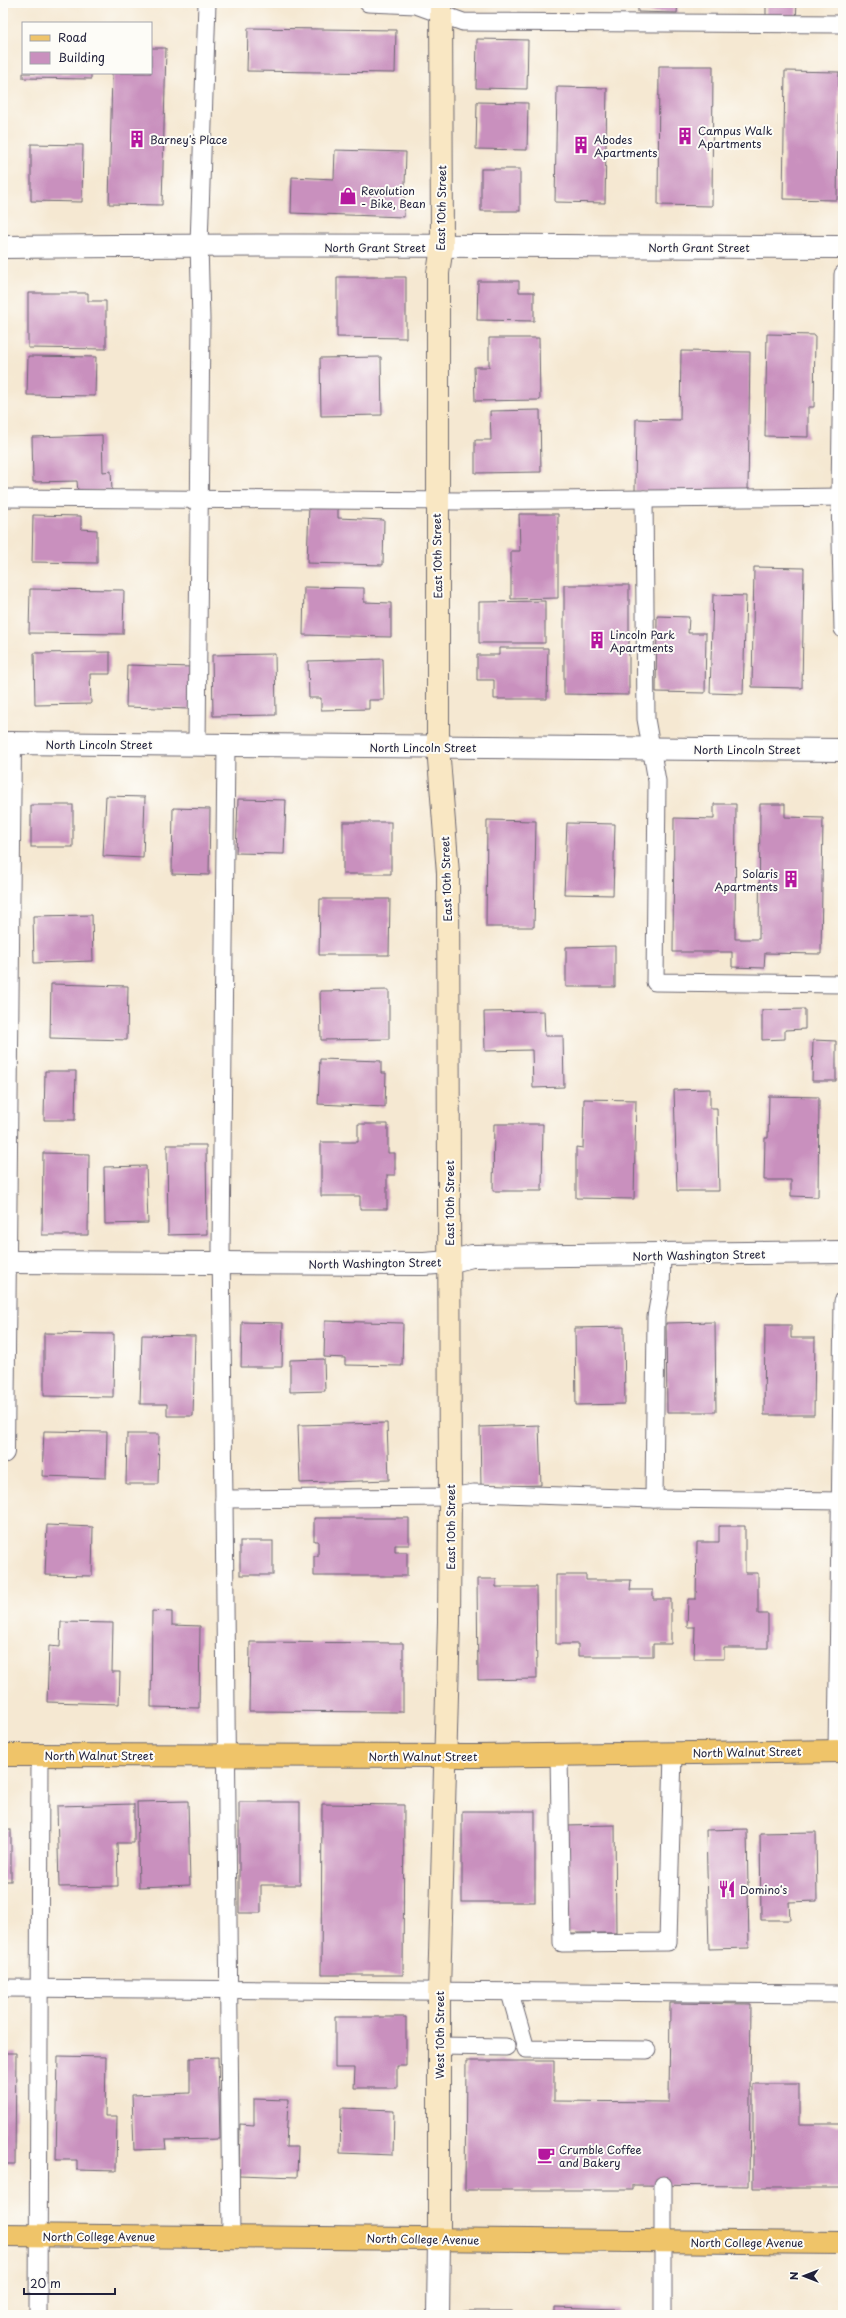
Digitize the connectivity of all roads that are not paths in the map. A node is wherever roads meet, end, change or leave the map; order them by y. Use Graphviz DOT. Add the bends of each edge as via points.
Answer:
graph roads {
  1 [pos="207,3"];
  2 [pos="368,3"];
  3 [pos="441,9"];
  4 [pos="843,24"];
  5 [pos="200,244"];
  6 [pos="3,247"];
  7 [pos="442,247"];
  8 [pos="843,247"];
  9 [pos="843,274"];
  10 [pos="841,497"];
  11 [pos="3,498"];
  12 [pos="198,499"];
  13 [pos="644,499"];
  14 [pos="437,500"];
  15 [pos="843,629"];
  16 [pos="6,743"];
  17 [pos="197,745"];
  18 [pos="226,745"];
  19 [pos="438,746"];
  20 [pos="652,748"];
  21 [pos="843,750"];
  22 [pos="5,969"];
  23 [pos="843,984"];
  24 [pos="843,1252"];
  25 [pos="662,1256"];
  26 [pos="4,1262"];
  27 [pos="449,1262"];
  28 [pos="221,1263"];
  29 [pos="843,1301"];
  30 [pos="3,1452"];
  31 [pos="450,1497"];
  32 [pos="224,1499"];
  33 [pos="654,1499"];
  34 [pos="841,1501"];
  35 [pos="840,1751"];
  36 [pos="673,1753"];
  37 [pos="3,1755"];
  38 [pos="40,1755"];
  39 [pos="228,1755"];
  40 [pos="559,1755"];
  41 [pos="445,1756"];
  42 [pos="3,1988"];
  43 [pos="39,1989"];
  44 [pos="229,1990"];
  45 [pos="439,1992"];
  46 [pos="510,1993"];
  47 [pos="843,1994"];
  48 [pos="439,2046"];
  49 [pos="506,2047"];
  50 [pos="647,2050"];
  51 [pos="663,2185"];
  52 [pos="3,2235"];
  53 [pos="38,2235"];
  54 [pos="231,2237"];
  55 [pos="439,2239"];
  56 [pos="663,2242"];
  57 [pos="843,2243"];
  58 [pos="38,2315"];
  59 [pos="438,2315"];
  60 [pos="662,2315"];
  1 -- 5 [label="lane"];
  2 -- 3 [label="lane"];
  3 -- 4 [label="lane" via="463,22"];
  3 -- 7 [label="street, East 10th Street"];
  5 -- 6 [label="street, North Grant Street"];
  5 -- 7 [label="street, North Grant Street"];
  5 -- 12 [label="lane"];
  7 -- 8 [label="street, North Grant Street"];
  7 -- 14 [label="street, East 10th Street" via="438,273"];
  9 -- 10 [label="lane"];
  10 -- 13 [label="lane"];
  10 -- 15 [label="lane"];
  11 -- 12 [label="lane"];
  12 -- 14 [label="lane"];
  12 -- 17 [label="lane"];
  13 -- 14 [label="lane"];
  13 -- 20 [label="lane" via="646,719"];
  14 -- 19 [label="street, East 10th Street"];
  16 -- 17 [label="street, North Lincoln Street"];
  16 -- 22 [label="street"];
  17 -- 18 [label="street, North Lincoln Street"];
  18 -- 19 [label="street, North Lincoln Street"];
  18 -- 28 [label="lane"];
  19 -- 20 [label="street, North Lincoln Street"];
  19 -- 27 [label="street, East 10th Street" via="448,873"];
  20 -- 21 [label="street, North Lincoln Street"];
  20 -- 23 [label="lane" via="657,781 656,982"];
  22 -- 26 [label="street"];
  24 -- 25 [label="street, North Washington Street"];
  25 -- 27 [label="street, North Washington Street" via="472,1256"];
  25 -- 33 [label="lane" via="661,1289 656,1317"];
  26 -- 28 [label="street, North Washington Street"];
  26 -- 30 [label="street"];
  27 -- 28 [label="street, North Washington Street"];
  27 -- 31 [label="street, East 10th Street"];
  28 -- 32 [label="lane"];
  29 -- 34 [label="lane"];
  31 -- 32 [label="lane"];
  31 -- 33 [label="lane" via="474,1493"];
  31 -- 41 [label="street, East 10th Street"];
  32 -- 39 [label="lane"];
  33 -- 34 [label="lane"];
  34 -- 35 [label="lane"];
  35 -- 36 [label="main road, North Walnut Street"];
  36 -- 40 [label="main road, North Walnut Street"];
  36 -- 40 [label="lane" via="668,1942 562,1943"];
  37 -- 38 [label="main road, North Walnut Street"];
  38 -- 39 [label="main road, North Walnut Street"];
  38 -- 43 [label="lane"];
  39 -- 41 [label="main road, North Walnut Street"];
  39 -- 44 [label="lane"];
  40 -- 41 [label="main road, North Walnut Street"];
  41 -- 45 [label="street, West 10th Street"];
  42 -- 43 [label="lane"];
  43 -- 44 [label="lane"];
  43 -- 53 [label="lane"];
  44 -- 45 [label="lane"];
  44 -- 54 [label="lane"];
  45 -- 46 [label="lane"];
  45 -- 48 [label="street, West 10th Street"];
  46 -- 47 [label="lane"];
  46 -- 50 [label="lane" via="526,2049"];
  48 -- 49 [label="lane"];
  48 -- 55 [label="street, West 10th Street"];
  51 -- 56 [label="lane"];
  52 -- 53 [label="main road, North College Avenue"];
  53 -- 54 [label="main road, North College Avenue"];
  53 -- 58 [label="lane"];
  54 -- 55 [label="main road, North College Avenue"];
  55 -- 56 [label="main road, North College Avenue"];
  55 -- 59 [label="street, West 10th Street"];
  56 -- 57 [label="main road, North College Avenue"];
  56 -- 60 [label="lane"];
}
